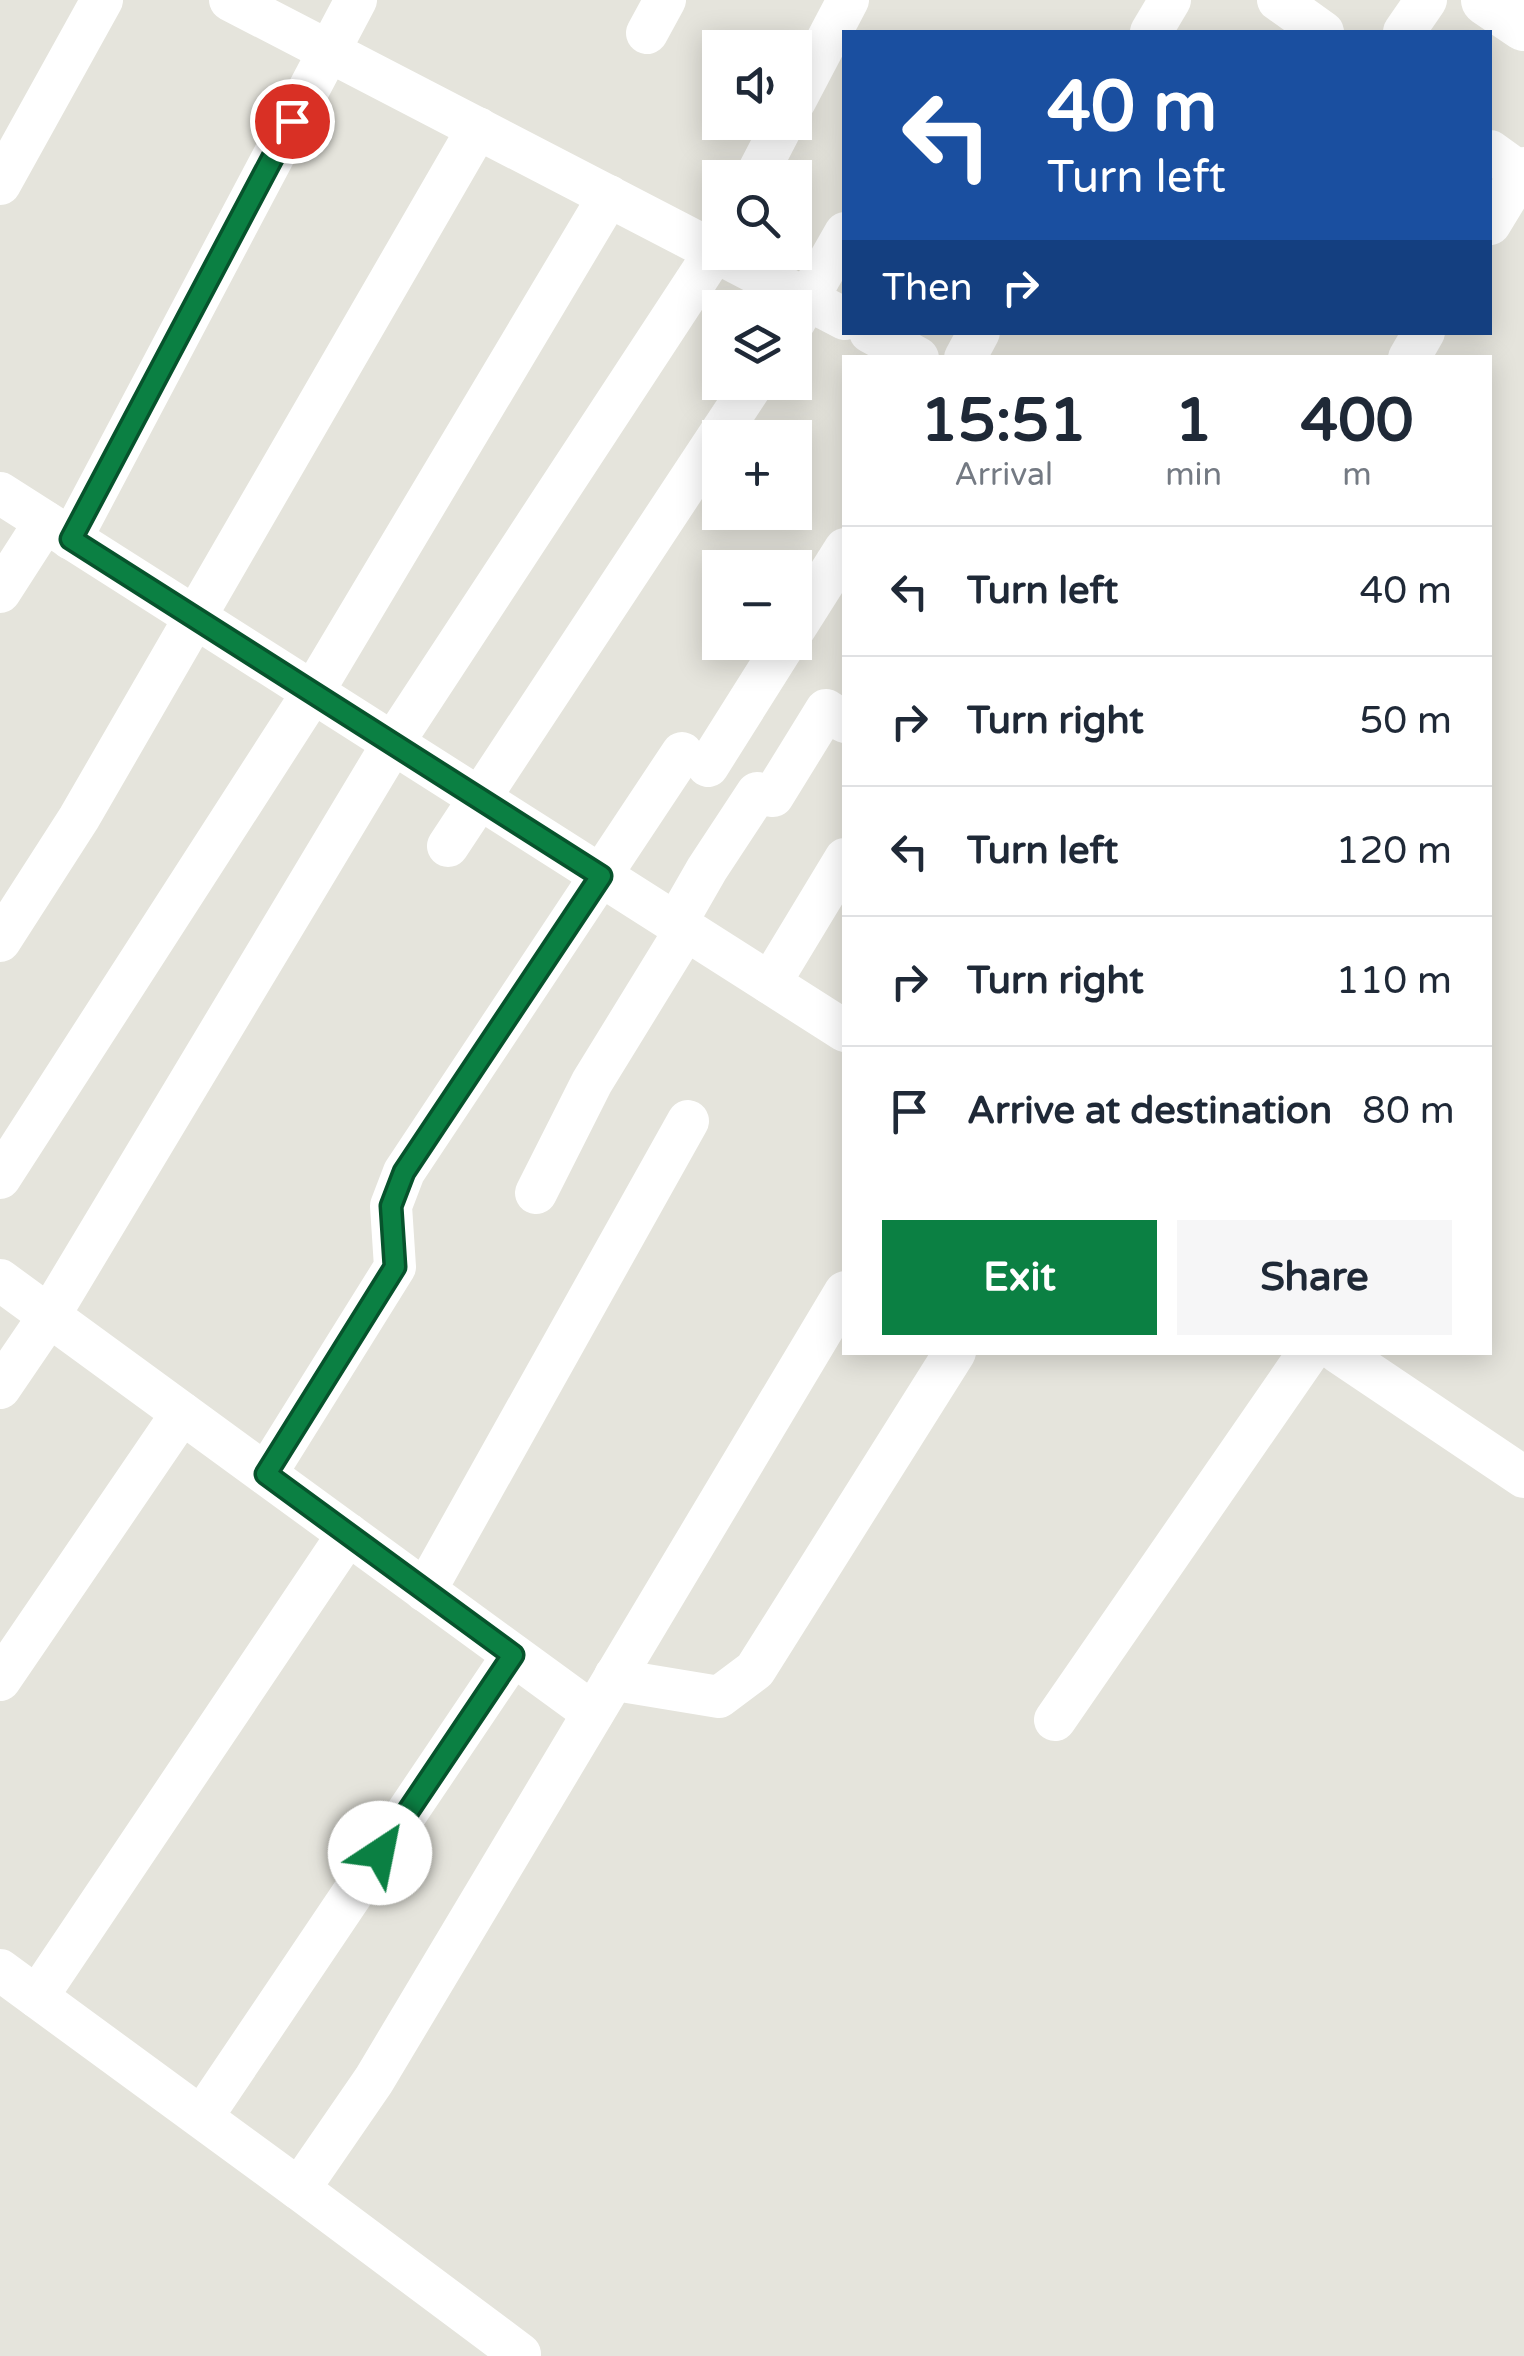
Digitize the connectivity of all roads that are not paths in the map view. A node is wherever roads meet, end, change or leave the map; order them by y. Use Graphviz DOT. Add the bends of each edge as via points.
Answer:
graph roads {
  1 [pos="102,0"];
  2 [pos="230,0"];
  3 [pos="356,0"];
  4 [pos="848,0"];
  5 [pos="1170,0"];
  6 [pos="1278,0"];
  7 [pos="1426,0"];
  8 [pos="1487,0"];
  9 [pos="1524,25"];
  10 [pos="1152,30"];
  11 [pos="1320,30"];
  12 [pos="1405,30"];
  13 [pos="330,51"];
  14 [pos="812,69"];
  15 [pos="478,128"];
  16 [pos="1512,164"];
  17 [pos="0,184"];
  18 [pos="609,196"];
  19 [pos="1492,219"];
  20 [pos="702,240"];
  21 [pos="842,242"];
  22 [pos="704,270"];
  23 [pos="751,270"];
  24 [pos="816,313"];
  25 [pos="876,335"];
  26 [pos="912,355"];
  27 [pos="742,400"];
  28 [pos="0,494"];
  29 [pos="58,530"];
  30 [pos="842,554"];
  31 [pos="0,592"];
  32 [pos="812,601"];
  33 [pos="194,617"];
  34 [pos="772,660"];
  35 [pos="313,692"];
  36 [pos="842,720"];
  37 [pos="393,743"];
  38 [pos="480,798"];
  39 [pos="448,846"];
  40 [pos="842,864"];
  41 [pos="601,876"];
  42 [pos="681,926"];
  43 [pos="0,941"];
  44 [pos="770,984"];
  45 [pos="842,1029"];
  46 [pos="688,1121"];
  47 [pos="0,1178"];
  48 [pos="536,1193"];
  49 [pos="0,1280"];
  50 [pos="842,1297"];
  51 [pos="49,1316"];
  52 [pos="953,1355"];
  53 [pos="1307,1355"];
  54 [pos="1342,1355"];
  55 [pos="0,1388"];
  56 [pos="182,1414"];
  57 [pos="266,1474"];
  58 [pos="1524,1477"];
  59 [pos="348,1534"];
  60 [pos="425,1590"];
  61 [pos="513,1655"];
  62 [pos="615,1676"];
  63 [pos="0,1680"];
  64 [pos="593,1713"];
  65 [pos="1056,1720"];
  66 [pos="0,1970"];
  67 [pos="37,1997"];
  68 [pos="202,2117"];
  69 [pos="300,2188"];
  70 [pos="520,2354"];
  1 -- 17 [label="street"];
  2 -- 13 [label="street"];
  3 -- 13 [label="street"];
  4 -- 14 [label="street"];
  5 -- 10 [label="street"];
  6 -- 11 [label="street"];
  7 -- 12 [label="street"];
  8 -- 9 [label="main road"];
  13 -- 15 [label="street"];
  13 -- 29 [label="street"];
  15 -- 18 [label="street"];
  15 -- 33 [label="street"];
  16 -- 19 [label="street"];
  18 -- 20 [label="street"];
  18 -- 35 [label="street"];
  21 -- 24 [label="street"];
  22 -- 37 [label="street"];
  23 -- 24 [label="street"];
  25 -- 26 [label="street"];
  27 -- 38 [label="street"];
  28 -- 29 [label="street"];
  29 -- 31 [label="street"];
  29 -- 33 [label="street"];
  30 -- 32 [label="street"];
  33 -- 35 [label="street"];
  33 -- 43 [label="street"];
  34 -- 41 [label="street"];
  35 -- 37 [label="street"];
  35 -- 47 [label="street"];
  36 -- 42 [label="street" via="826,710 773,796 757,792 707,869"];
  37 -- 38 [label="street"];
  37 -- 51 [label="street"];
  38 -- 39 [label="street"];
  38 -- 41 [label="street"];
  40 -- 44 [label="street"];
  41 -- 42 [label="street"];
  41 -- 57 [label="street" via="404,1172 391,1206 395,1267"];
  42 -- 44 [label="street"];
  42 -- 48 [label="street"];
  44 -- 45 [label="street"];
  46 -- 60 [label="street"];
  49 -- 51 [label="street"];
  50 -- 62 [label="street"];
  51 -- 55 [label="street"];
  51 -- 56 [label="street"];
  52 -- 62 [label="street" via="755,1670 719,1697"];
  53 -- 65 [label="street"];
  54 -- 58 [label="street"];
  56 -- 57 [label="street"];
  56 -- 63 [label="street"];
  57 -- 59 [label="street"];
  59 -- 60 [label="street"];
  59 -- 67 [label="street"];
  60 -- 61 [label="street"];
  61 -- 64 [label="street"];
  61 -- 68 [label="street"];
  62 -- 64 [label="street"];
  64 -- 69 [label="street" via="374,2080"];
  66 -- 67 [label="street"];
  67 -- 68 [label="street"];
  68 -- 69 [label="street"];
  69 -- 70 [label="street"];
}
